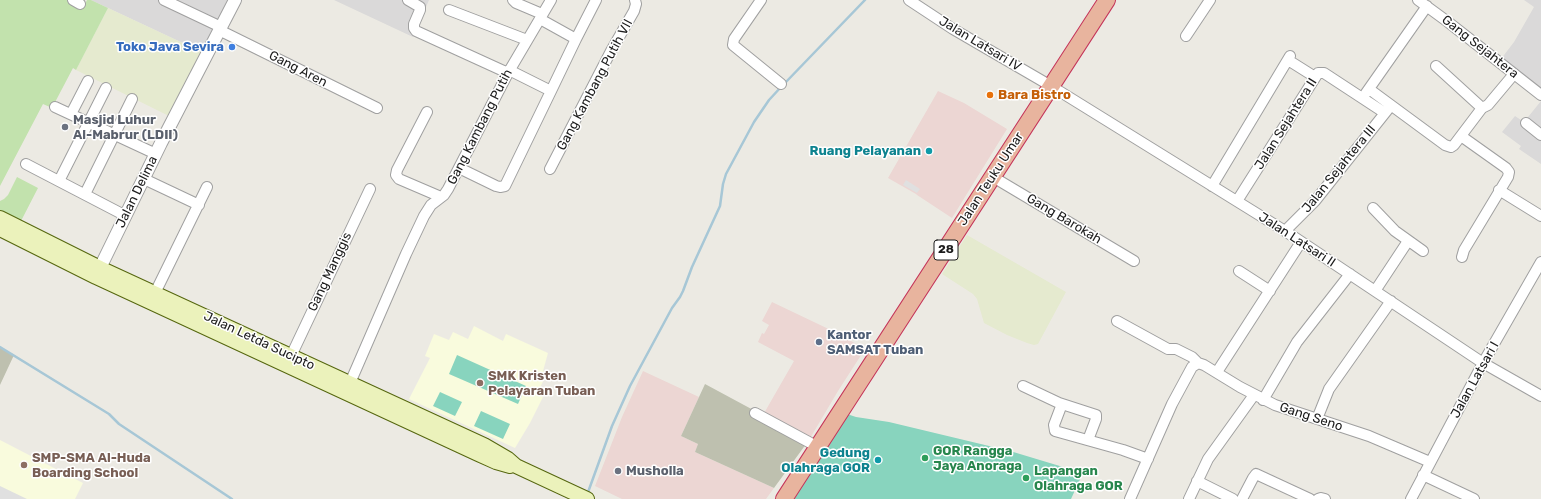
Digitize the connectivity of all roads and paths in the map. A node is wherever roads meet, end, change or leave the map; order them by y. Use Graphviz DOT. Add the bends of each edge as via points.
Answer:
graph roads {
  1 [pos="166,0"];
  2 [pos="235,0"];
  3 [pos="408,0"];
  4 [pos="513,0"];
  5 [pos="551,0"];
  6 [pos="596,0"];
  7 [pos="635,0"];
  8 [pos="761,0"];
  9 [pos="909,0"];
  10 [pos="1107,0"];
  11 [pos="1210,0"];
  12 [pos="1418,0"];
  13 [pos="1427,6"];
  14 [pos="449,10"];
  15 [pos="541,16"];
  16 [pos="220,28"];
  17 [pos="1186,36"];
  18 [pos="527,40"];
  19 [pos="576,40"];
  20 [pos="1436,66"];
  21 [pos="508,71"];
  22 [pos="1514,74"];
  23 [pos="1315,77"];
  24 [pos="88,81"];
  25 [pos="781,84"];
  26 [pos="1051,86"];
  27 [pos="106,88"];
  28 [pos="1369,89"];
  29 [pos="551,91"];
  30 [pos="1541,95"];
  31 [pos="1362,98"];
  32 [pos="132,99"];
  33 [pos="55,107"];
  34 [pos="377,108"];
  35 [pos="1482,108"];
  36 [pos="1388,109"];
  37 [pos="427,112"];
  38 [pos="72,114"];
  39 [pos="89,123"];
  40 [pos="1526,123"];
  41 [pos="114,135"];
  42 [pos="1541,135"];
  43 [pos="1461,136"];
  44 [pos="156,154"];
  45 [pos="26,164"];
  46 [pos="459,168"];
  47 [pos="550,169"];
  48 [pos="993,177"];
  49 [pos="144,179"];
  50 [pos="59,181"];
  51 [pos="208,186"];
  52 [pos="1212,186"];
  53 [pos="370,189"];
  54 [pos="1499,190"];
  55 [pos="84,194"];
  56 [pos="441,197"];
  57 [pos="1237,201"];
  58 [pos="199,205"];
  59 [pos="1373,208"];
  60 [pos="126,216"];
  61 [pos="1541,216"];
  62 [pos="0,218"];
  63 [pos="0,229"];
  64 [pos="1286,231"];
  65 [pos="1408,241"];
  66 [pos="1301,242"];
  67 [pos="1423,251"];
  68 [pos="1462,257"];
  69 [pos="1134,261"];
  70 [pos="1541,262"];
  71 [pos="1239,271"];
  72 [pos="98,272"];
  73 [pos="1350,274"];
  74 [pos="1270,291"];
  75 [pos="1375,291"];
  76 [pos="155,293"];
  77 [pos="1391,301"];
  78 [pos="1117,321"];
  79 [pos="291,356"];
  80 [pos="1198,363"];
  81 [pos="1483,364"];
  82 [pos="1217,372"];
  83 [pos="350,383"];
  84 [pos="1023,386"];
  85 [pos="1254,395"];
  86 [pos="1541,396"];
  87 [pos="1263,400"];
  88 [pos="1062,404"];
  89 [pos="756,413"];
  90 [pos="1317,419"];
  91 [pos="1088,440"];
  92 [pos="818,447"];
  93 [pos="1148,459"];
  94 [pos="1430,462"];
  95 [pos="516,466"];
  96 [pos="1423,475"];
  97 [pos="1197,481"];
  98 [pos="588,499"];
  99 [pos="784,499"];
  100 [pos="1130,499"];
  101 [pos="1189,499"];
  102 [pos="1233,499"];
  103 [pos="1242,499"];
  104 [pos="1310,499"];
  105 [pos="1318,499"];
  106 [pos="1325,499"];
  107 [pos="1411,499"];
  108 [pos="1474,499"];
  1 -- 16 [label="street, Gang Aren"];
  2 -- 16 [label="street, Jalan Delima"];
  3 -- 21 [label="street" via="420,8 414,28 418,32"];
  4 -- 15 [label="street"];
  5 -- 15 [label="street, Gang Kambang Putih"];
  6 -- 19 [label="street"];
  7 -- 47 [label="street, Gang Kambang Putih VII" via="634,11"];
  8 -- 25 [label="street" via="733,41 733,45"];
  9 -- 26 [label="street, Jalan Latsari IV"];
  10 -- 26 [label="highway, Jalan Teuku Umar / 28"];
  11 -- 17 [label="street"];
  12 -- 13 [label="street, Gang Sejahtera"];
  13 -- 22 [label="street, Gang Sejahtera"];
  13 -- 28 [label="street"];
  14 -- 18 [label="street"];
  15 -- 18 [label="street, Gang Kambang Putih"];
  15 -- 19 [label="street"];
  16 -- 34 [label="street, Gang Aren"];
  16 -- 44 [label="street, Jalan Delima"];
  18 -- 21 [label="street, Gang Kambang Putih"];
  19 -- 29 [label="street"];
  20 -- 35 [label="street"];
  21 -- 29 [label="street"];
  21 -- 46 [label="street, Gang Kambang Putih"];
  22 -- 30 [label="street, Gang Sejahtera"];
  22 -- 35 [label="street" via="1488,105"];
  23 -- 31 [label="street, Jalan Sejahtera II" via="1322,73"];
  23 -- 52 [label="street" via="1289,58"];
  23 -- 57 [label="street, Jalan Sejahtera II"];
  24 -- 38 [label="street"];
  26 -- 48 [label="highway, Jalan Teuku Umar / 28"];
  26 -- 52 [label="street, Jalan Latsari II"];
  27 -- 39 [label="street"];
  28 -- 31 [label="street"];
  28 -- 36 [label="street"];
  29 -- 46 [label="street" via="505,186 496,186"];
  31 -- 36 [label="street, Jalan Sejahtera II"];
  32 -- 41 [label="street"];
  33 -- 38 [label="street"];
  35 -- 43 [label="street"];
  36 -- 43 [label="street" via="1450,147"];
  36 -- 64 [label="street, Jalan Sejahtera III" via="1315,201"];
  37 -- 56 [label="street" via="396,175 399,180"];
  38 -- 39 [label="street"];
  39 -- 41 [label="street"];
  39 -- 50 [label="street"];
  40 -- 42 [label="street"];
  41 -- 44 [label="street"];
  41 -- 55 [label="street"];
  43 -- 54 [label="street" via="1509,171"];
  44 -- 49 [label="street, Jalan Delima"];
  45 -- 50 [label="street"];
  46 -- 56 [label="street, Gang Kambang Putih"];
  48 -- 69 [label="street, Gang Barokah"];
  48 -- 92 [label="highway, Jalan Teuku Umar / 28"];
  49 -- 58 [label="street"];
  49 -- 60 [label="street, Jalan Delima"];
  50 -- 55 [label="street"];
  51 -- 58 [label="street"];
  52 -- 57 [label="street, Jalan Latsari II"];
  53 -- 79 [label="street, Gang Manggis"];
  54 -- 61 [label="street"];
  54 -- 68 [label="street"];
  55 -- 60 [label="street"];
  56 -- 83 [label="street, Gang Kambang Putih" via="428,208 414,236"];
  57 -- 64 [label="street, Jalan Latsari II"];
  58 -- 76 [label="street"];
  59 -- 65 [label="street"];
  60 -- 72 [label="street, Jalan Delima"];
  62 -- 72 [label="main road, Jalan Letda Sucipto"];
  63 -- 72 [label="main road, Jalan Letda Sucipto"];
  64 -- 66 [label="street, Jalan Latsari II"];
  65 -- 67 [label="street"];
  65 -- 75 [label="street"];
  66 -- 73 [label="street, Jalan Latsari II"];
  66 -- 74 [label="street"];
  70 -- 81 [label="street, Jalan Latsari I"];
  71 -- 74 [label="street"];
  72 -- 76 [label="main road, Jalan Letda Sucipto"];
  72 -- 95 [label="main road, Jalan Letda Sucipto" via="478,454 503,464"];
  73 -- 75 [label="street, Jalan Latsari II"];
  73 -- 87 [label="street" via="1297,342"];
  74 -- 82 [label="street"];
  75 -- 77 [label="street, Jalan Latsari II"];
  76 -- 79 [label="main road, Jalan Letda Sucipto"];
  77 -- 81 [label="street, Jalan Latsari II"];
  77 -- 90 [label="street" via="1329,389"];
  78 -- 80 [label="street, Gang Seno" via="1168,349 1176,349 1192,357"];
  79 -- 83 [label="main road, Jalan Letda Sucipto"];
  80 -- 82 [label="street, Gang Seno"];
  80 -- 93 [label="street" via="1194,364 1188,373"];
  81 -- 86 [label="street, Jalan Latsari II"];
  81 -- 94 [label="street, Jalan Latsari I"];
  82 -- 85 [label="street, Gang Seno"];
  83 -- 95 [label="main road, Jalan Letda Sucipto" via="484,444"];
  84 -- 88 [label="street"];
  85 -- 87 [label="street, Gang Seno"];
  85 -- 97 [label="street" via="1217,446"];
  87 -- 90 [label="street, Gang Seno"];
  88 -- 91 [label="street" via="1096,416"];
  88 -- 91 [label="street" via="1054,430"];
  89 -- 92 [label="street"];
  90 -- 94 [label="street, Gang Seno" via="1369,436"];
  91 -- 93 [label="street"];
  92 -- 99 [label="highway, Jalan Teuku Umar / 28"];
  93 -- 100 [label="street"];
  94 -- 96 [label="street, Jalan Latsari I"];
  95 -- 98 [label="main road, Jalan Letda Sucipto"];
  96 -- 107 [label="street, Jalan Latsari I"];
  96 -- 108 [label="street"];
  97 -- 101 [label="street"];
  97 -- 102 [label="street"];
  103 -- 104 [label="street" via="1253,477 1258,474"];
  105 -- 106 [label="street"];
}
